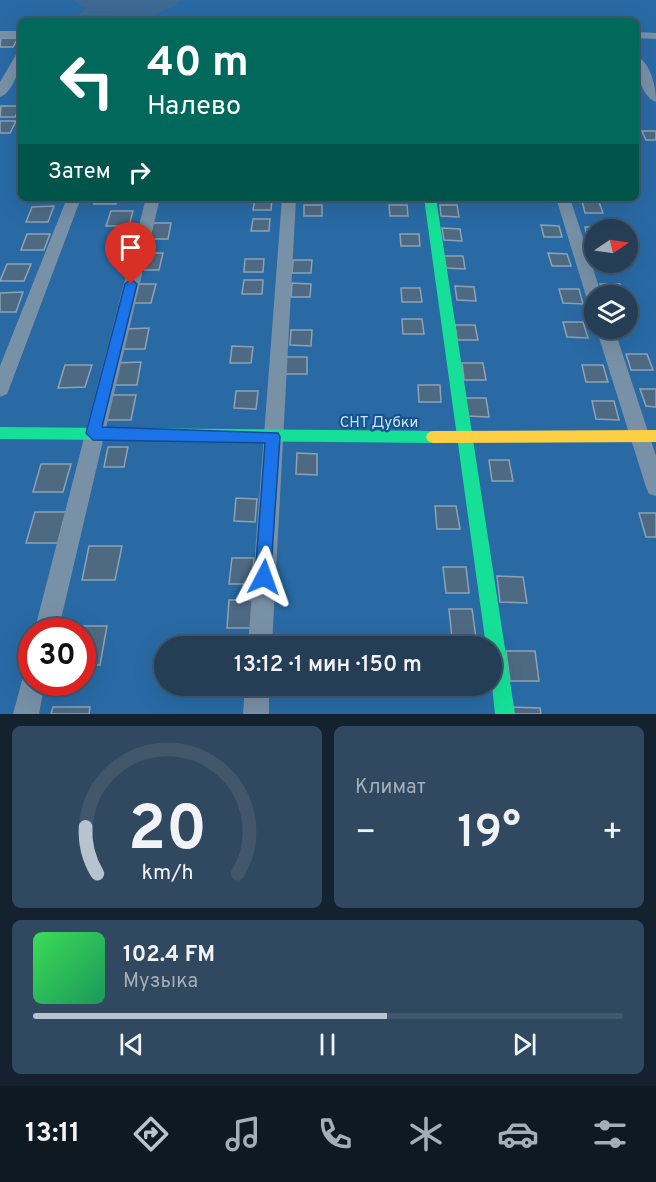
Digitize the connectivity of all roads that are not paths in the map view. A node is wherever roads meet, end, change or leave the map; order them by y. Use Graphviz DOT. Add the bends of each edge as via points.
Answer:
graph roads {
  1 [pos="0,34"];
  2 [pos="18,34"];
  3 [pos="639,35"];
  4 [pos="656,36"];
  5 [pos="18,60"];
  6 [pos="639,66"];
  7 [pos="0,93"];
  8 [pos="656,98"];
  9 [pos="73,201"];
  10 [pos="152,201"];
  11 [pos="289,201"];
  12 [pos="430,201"];
  13 [pos="564,201"];
  14 [pos="591,285"];
  15 [pos="609,339"];
  16 [pos="0,389"];
  17 [pos="0,433"];
  18 [pos="93,433"];
  19 [pos="648,436"];
  20 [pos="272,437"];
  21 [pos="465,437"];
  22 [pos="656,487"];
  23 [pos="49,618"];
  24 [pos="261,636"];
  25 [pos="30,696"];
  26 [pos="256,696"];
  27 [pos="26,714"];
  28 [pos="255,714"];
  29 [pos="505,714"];
  1 -- 2 [label="street"];
  3 -- 4 [label="street"];
  5 -- 7 [label="street"];
  6 -- 8 [label="street"];
  9 -- 16 [label="street"];
  10 -- 18 [label="street"];
  11 -- 20 [label="street"];
  12 -- 21 [label="street"];
  13 -- 14 [label="street"];
  15 -- 19 [label="street"];
  17 -- 18 [label="street"];
  18 -- 20 [label="street"];
  18 -- 23 [label="street"];
  19 -- 21 [label="street"];
  19 -- 22 [label="street"];
  20 -- 21 [label="street"];
  20 -- 24 [label="street"];
  21 -- 29 [label="street"];
  25 -- 27 [label="street"];
  26 -- 28 [label="street"];
}
